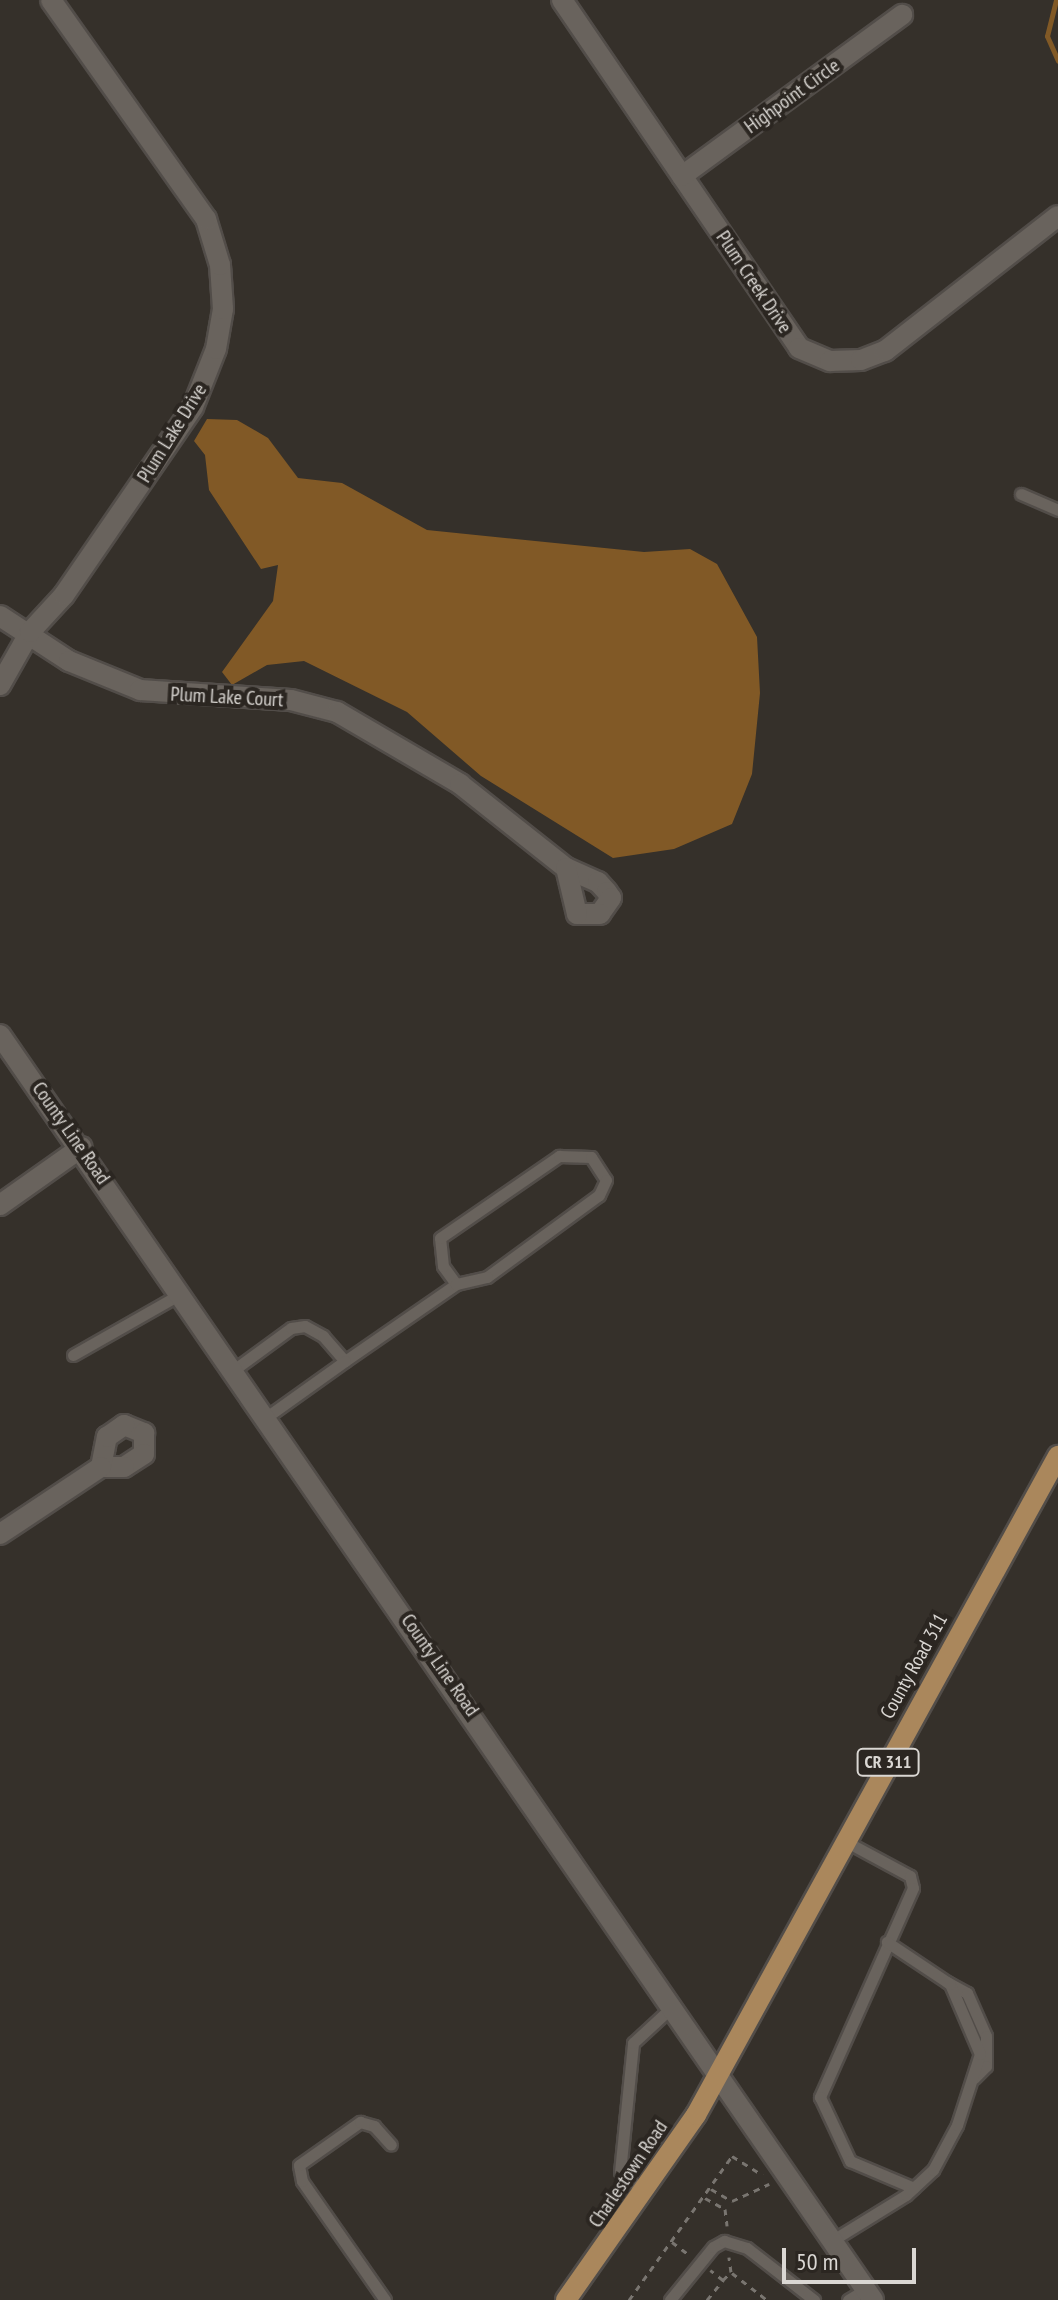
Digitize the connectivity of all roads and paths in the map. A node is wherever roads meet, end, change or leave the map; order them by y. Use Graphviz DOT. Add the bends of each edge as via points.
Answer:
graph roads {
  1 [pos="51,0"];
  2 [pos="562,0"];
  3 [pos="902,15"];
  4 [pos="682,176"];
  5 [pos="1058,216"];
  6 [pos="1021,494"];
  7 [pos="1058,510"];
  8 [pos="0,616"];
  9 [pos="30,632"];
  10 [pos="0,685"];
  11 [pos="566,868"];
  12 [pos="0,1035"];
  13 [pos="82,1147"];
  14 [pos="0,1205"];
  15 [pos="456,1284"];
  16 [pos="183,1293"];
  17 [pos="73,1355"];
  18 [pos="345,1361"];
  19 [pos="235,1369"];
  20 [pos="268,1416"];
  21 [pos="1058,1456"];
  22 [pos="101,1467"];
  23 [pos="0,1534"];
  24 [pos="844,1841"];
  25 [pos="887,1942"];
  26 [pos="674,2005"];
  27 [pos="718,2068"];
  28 [pos="391,2145"];
  29 [pos="769,2184"];
  30 [pos="914,2188"];
  31 [pos="711,2189"];
  32 [pos="645,2192"];
  33 [pos="778,2197"];
  34 [pos="833,2240"];
  35 [pos="731,2272"];
  36 [pos="862,2296"];
  37 [pos="385,2300"];
  38 [pos="566,2300"];
  39 [pos="629,2300"];
  40 [pos="670,2300"];
  41 [pos="767,2300"];
  42 [pos="814,2300"];
  1 -- 9 [label="street, Plum Lake Drive" via="206,219 220,265 223,309 216,349 193,407 64,595"];
  2 -- 4 [label="street, Plum Creek Drive"];
  3 -- 4 [label="street, Highpoint Circle"];
  4 -- 5 [label="street, Plum Creek Drive" via="799,348 830,361 861,360 885,351"];
  6 -- 7 [label="lane"];
  8 -- 9 [label="street, Plum Lake Court"];
  9 -- 10 [label="street, Plum Lake Drive"];
  9 -- 11 [label="street, Plum Lake Court" via="69,661 140,690 291,700 337,712 460,784"];
  12 -- 13 [label="street, County Line Road"];
  13 -- 14 [label="street"];
  13 -- 16 [label="street, County Line Road"];
  15 -- 15 [label="lane" via="443,1266 440,1238 559,1156 591,1157 606,1180 599,1195 487,1277"];
  15 -- 18 [label="lane"];
  16 -- 17 [label="lane"];
  16 -- 19 [label="street, County Line Road"];
  18 -- 19 [label="lane" via="323,1336 305,1326 291,1328"];
  18 -- 20 [label="lane"];
  19 -- 20 [label="street, County Line Road"];
  20 -- 26 [label="street, County Line Road"];
  21 -- 24 [label="main road, County Road 311 / CR 311"];
  22 -- 23 [label="street"];
  24 -- 25 [label="lane" via="913,1881"];
  24 -- 27 [label="main road, County Road 311 / CR 311"];
  25 -- 30 [label="lane" via="947,1982 978,2045 974,2078 947,2144 933,2170"];
  25 -- 30 [label="lane" via="820,2097 850,2161"];
  26 -- 27 [label="street, County Line Road"];
  26 -- 32 [label="lane" via="633,2043 620,2172"];
  27 -- 32 [label="main road, Charlestown Road" via="696,2115"];
  27 -- 34 [label="street, County Line Road"];
  28 -- 37 [label="lane" via="374,2126 360,2122 299,2165 302,2181"];
  29 -- 31 [label="path" via="732,2201"];
  29 -- 31 [label="path" via="732,2156"];
  29 -- 33 [label="path"];
  30 -- 34 [label="lane"];
  31 -- 39 [label="path"];
  32 -- 38 [label="main road, Charlestown Road"];
  34 -- 36 [label="street, County Line Road"];
  35 -- 41 [label="path"];
  40 -- 42 [label="lane" via="713,2247 724,2241 747,2248"];
}
